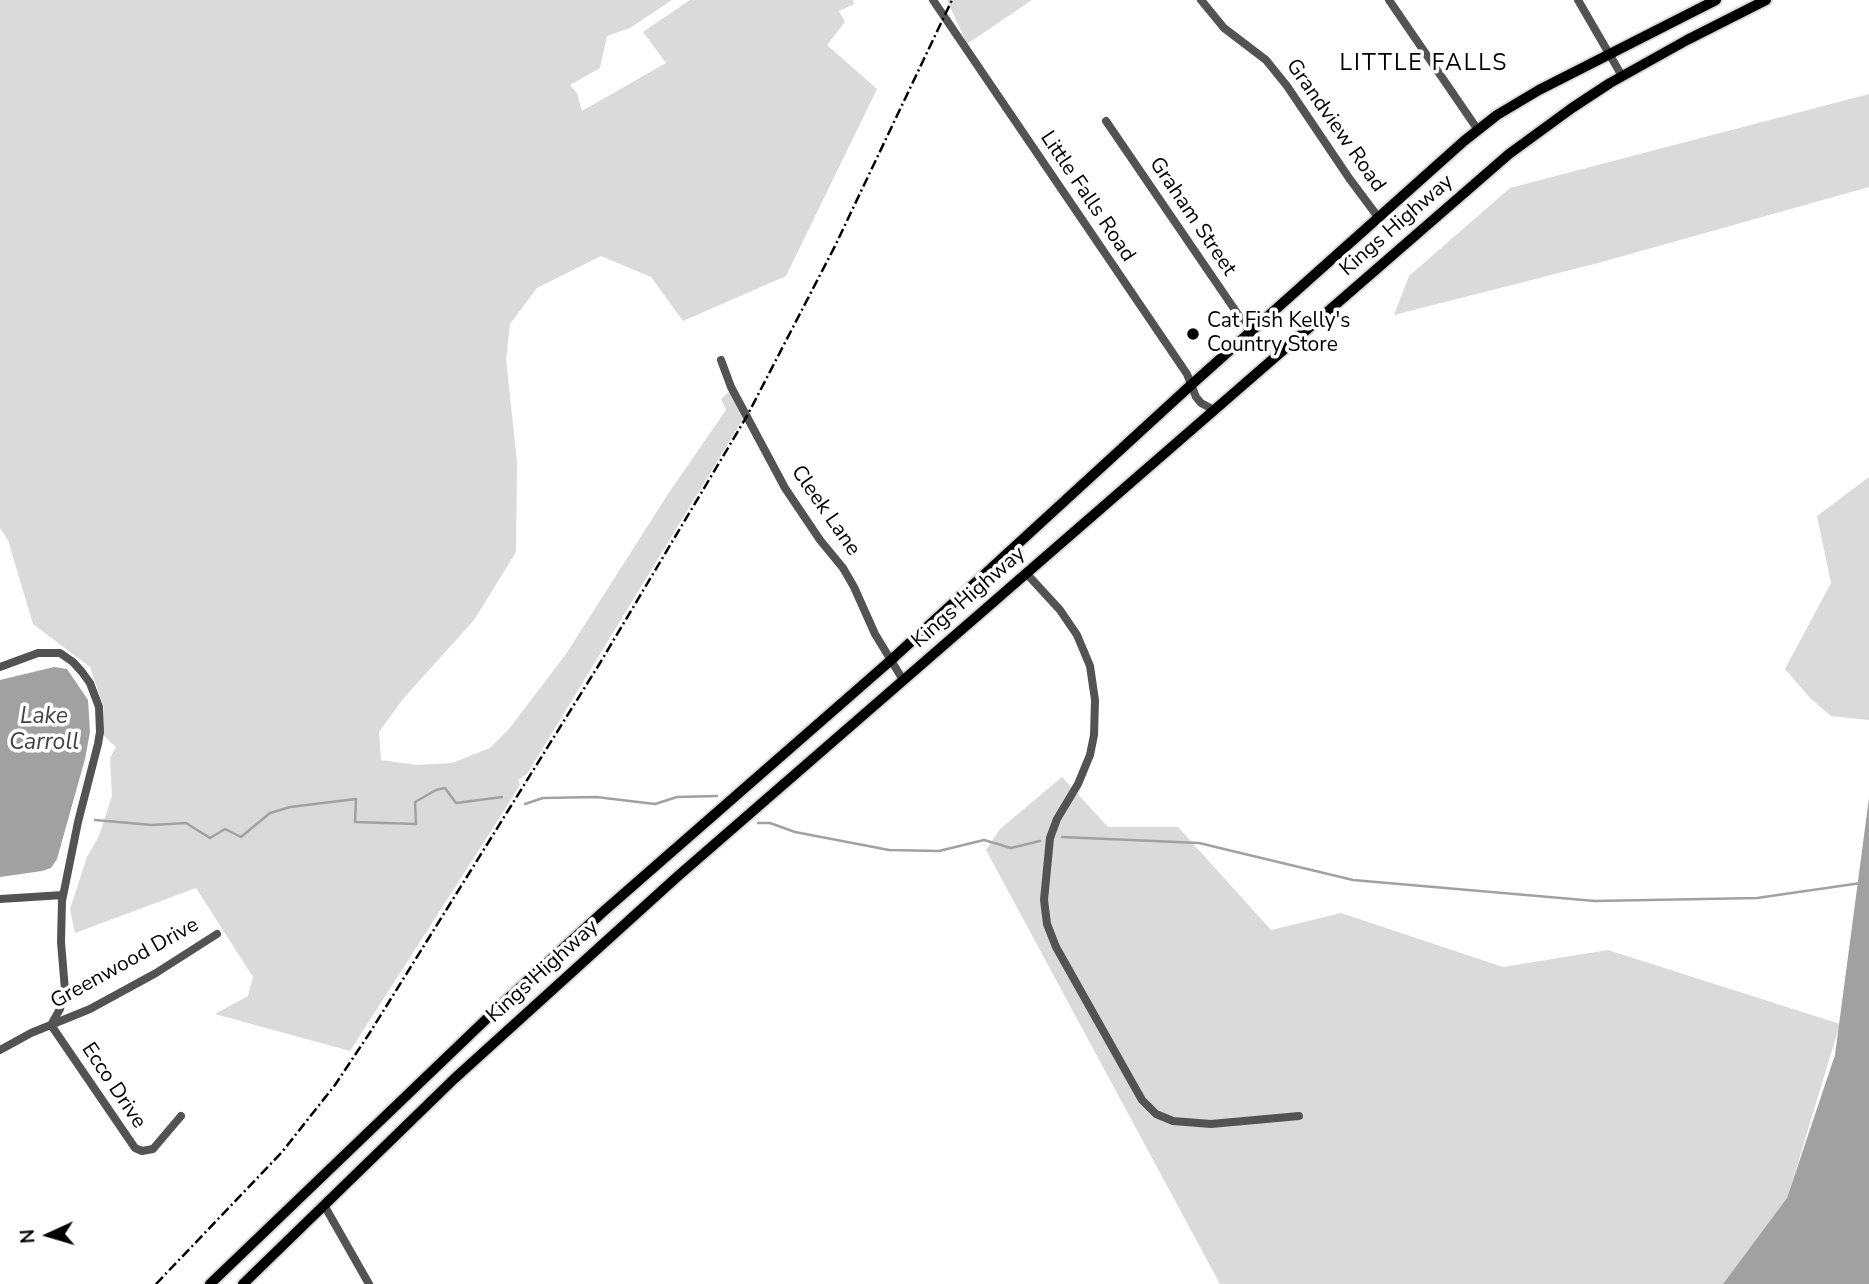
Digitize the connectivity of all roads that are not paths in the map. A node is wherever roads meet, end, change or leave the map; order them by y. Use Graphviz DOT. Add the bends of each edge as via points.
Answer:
graph roads {
  1 [pos="933,0"];
  2 [pos="1201,0"];
  3 [pos="1389,0"];
  4 [pos="1578,0"];
  5 [pos="1716,0"];
  6 [pos="1766,0"];
  7 [pos="1609,54"];
  8 [pos="1622,76"];
  9 [pos="1106,121"];
  10 [pos="1478,130"];
  11 [pos="1378,217"];
  12 [pos="1250,332"];
  13 [pos="721,360"];
  14 [pos="1191,385"];
  15 [pos="1214,410"];
  16 [pos="1026,573"];
  17 [pos="890,661"];
  18 [pos="0,667"];
  19 [pos="903,680"];
  20 [pos="63,895"];
  21 [pos="0,899"];
  22 [pos="216,934"];
  23 [pos="502,1004"];
  24 [pos="516,1022"];
  25 [pos="51,1025"];
  26 [pos="0,1050"];
  27 [pos="181,1115"];
  28 [pos="1299,1116"];
  29 [pos="324,1205"];
  30 [pos="210,1284"];
  31 [pos="243,1284"];
  32 [pos="369,1284"];
  1 -- 14 [label="street, Little Falls Road"];
  2 -- 11 [label="street, Grandview Road" via="1224,27 1266,60"];
  3 -- 10 [label="street"];
  4 -- 7 [label="street"];
  5 -- 7 [label="highway, Kings Highway"];
  6 -- 8 [label="highway, Kings Highway"];
  7 -- 8 [label="street"];
  7 -- 10 [label="highway, Kings Highway" via="1530,94"];
  8 -- 15 [label="highway, Kings Highway" via="1509,154"];
  9 -- 12 [label="street, Graham Street"];
  10 -- 11 [label="highway, Kings Highway"];
  11 -- 12 [label="highway, Kings Highway"];
  12 -- 14 [label="highway, Kings Highway"];
  13 -- 17 [label="street, Cleek Lane" via="785,488 844,568"];
  14 -- 15 [label="street, Little Falls Road" via="1201,403"];
  14 -- 17 [label="highway, Kings Highway"];
  15 -- 16 [label="highway, Kings Highway"];
  16 -- 19 [label="highway, Kings Highway"];
  16 -- 28 [label="street" via="1077,635 1090,666 1095,700 1090,755 1050,838 1044,900 1056,947 1142,1100 1156,1114 1173,1121 1211,1124"];
  17 -- 19 [label="street, Cleek Lane"];
  17 -- 23 [label="highway, Kings Highway"];
  18 -- 20 [label="street" via="38,653 60,653 82,672 95,695 99,744"];
  19 -- 24 [label="highway, Kings Highway"];
  20 -- 21 [label="street"];
  20 -- 25 [label="street" via="65,990"];
  22 -- 25 [label="street, Greenwood Drive" via="156,973"];
  23 -- 24 [label="highway"];
  23 -- 30 [label="highway, Kings Highway"];
  24 -- 29 [label="highway, Kings Highway"];
  25 -- 26 [label="street, Greenwood Drive"];
  25 -- 27 [label="street, Ecco Drive" via="135,1148 153,1149"];
  29 -- 31 [label="highway, Kings Highway"];
  29 -- 32 [label="street"];
}
